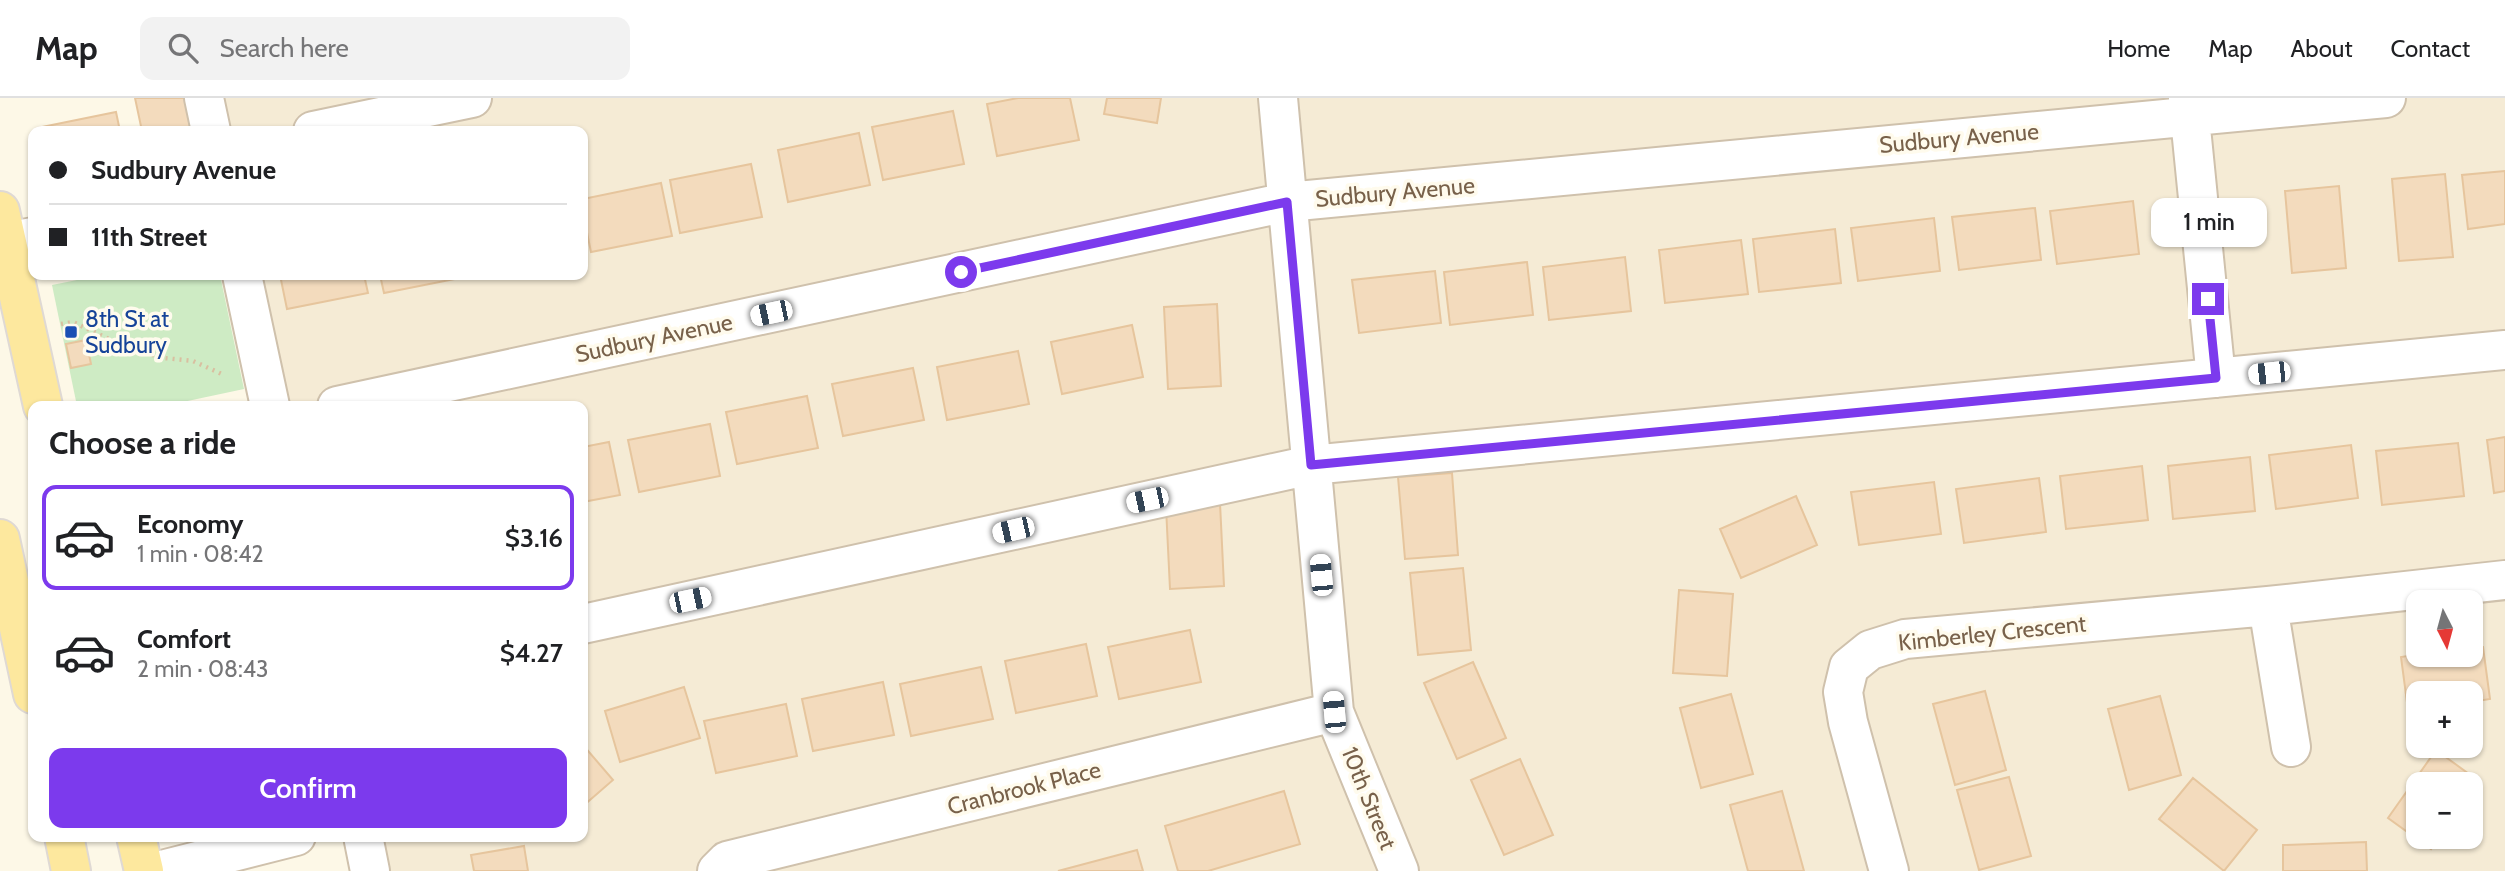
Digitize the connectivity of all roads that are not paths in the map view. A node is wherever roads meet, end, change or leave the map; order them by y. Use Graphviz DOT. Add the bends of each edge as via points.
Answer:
graph roads {
  1 [pos="204,98"];
  2 [pos="472,98"];
  3 [pos="1278,98"];
  4 [pos="2386,98"];
  5 [pos="2189,107"];
  6 [pos="210,126"];
  7 [pos="337,126"];
  8 [pos="1287,202"];
  9 [pos="13,230"];
  10 [pos="243,280"];
  11 [pos="2505,350"];
  12 [pos="2216,378"];
  13 [pos="266,391"];
  14 [pos="42,401"];
  15 [pos="360,401"];
  16 [pos="1311,465"];
  17 [pos="0,539"];
  18 [pos="2505,580"];
  19 [pos="16,602"];
  20 [pos="2268,606"];
  21 [pos="588,623"];
  22 [pos="28,667"];
  23 [pos="1334,712"];
  24 [pos="2291,747"];
  25 [pos="65,842"];
  26 [pos="137,842"];
  27 [pos="272,842"];
  28 [pos="364,842"];
  29 [pos="71,871"];
  30 [pos="144,871"];
  31 [pos="158,871"];
  32 [pos="370,871"];
  33 [pos="718,871"];
  34 [pos="1399,871"];
  35 [pos="1889,871"];
  1 -- 6 [label="street"];
  2 -- 7 [label="street"];
  3 -- 8 [label="street, 10th Street"];
  4 -- 5 [label="street, Sudbury Avenue"];
  5 -- 8 [label="street, Sudbury Avenue"];
  5 -- 12 [label="street"];
  8 -- 15 [label="street, Sudbury Avenue"];
  8 -- 16 [label="street, 10th Street"];
  9 -- 14 [label="main road" via="25,328"];
  10 -- 13 [label="street"];
  11 -- 12 [label="street"];
  12 -- 16 [label="street"];
  16 -- 21 [label="street"];
  16 -- 23 [label="street, 10th Street"];
  17 -- 19 [label="main road"];
  18 -- 20 [label="street, Kimberley Crescent"];
  19 -- 22 [label="main road"];
  20 -- 24 [label="street"];
  20 -- 35 [label="street, Kimberley Crescent" via="1905,639 1870,650 1849,667 1843,692 1847,722"];
  23 -- 33 [label="street, Cranbrook Place" via="727,861"];
  23 -- 34 [label="street, 10th Street"];
  25 -- 29 [label="main road"];
  26 -- 30 [label="main road"];
  27 -- 31 [label="street"];
  28 -- 32 [label="street"];
}
